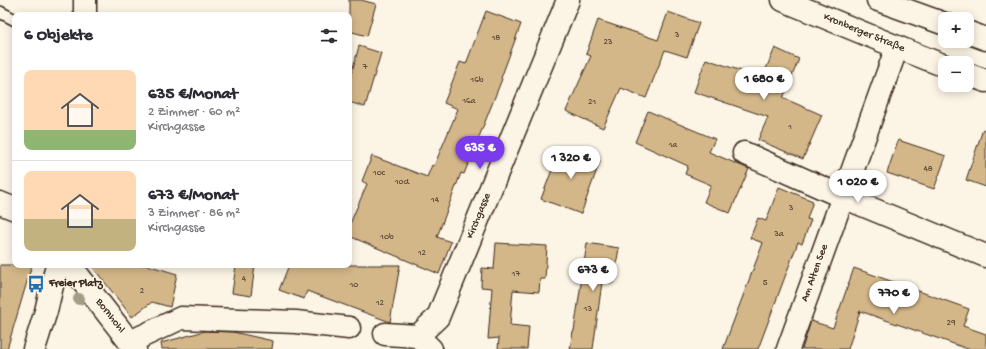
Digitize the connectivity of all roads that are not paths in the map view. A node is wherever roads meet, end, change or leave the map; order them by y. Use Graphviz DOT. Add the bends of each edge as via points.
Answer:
graph roads {
  1 [pos="85,0"];
  2 [pos="568,0"];
  3 [pos="783,0"];
  4 [pos="892,2"];
  5 [pos="0,12"];
  6 [pos="85,12"];
  7 [pos="12,18"];
  8 [pos="938,21"];
  9 [pos="974,35"];
  10 [pos="986,39"];
  11 [pos="897,47"];
  12 [pos="938,63"];
  13 [pos="974,77"];
  14 [pos="986,81"];
  15 [pos="744,153"];
  16 [pos="843,197"];
  17 [pos="0,203"];
  18 [pos="12,208"];
  19 [pos="986,256"];
  20 [pos="56,268"];
  21 [pos="72,268"];
  22 [pos="349,328"];
  23 [pos="385,334"];
  24 [pos="424,343"];
  25 [pos="133,345"];
  26 [pos="34,349"];
  27 [pos="788,349"];
  1 -- 6 [label="street"];
  2 -- 24 [label="street, Kirchgasse" via="438,317"];
  3 -- 11 [label="street, Kronberger Straße"];
  4 -- 8 [label="street"];
  5 -- 7 [label="lane"];
  9 -- 10 [label="street"];
  11 -- 12 [label="street, Kronberger Straße"];
  11 -- 16 [label="street, Am Alten See"];
  13 -- 14 [label="street"];
  15 -- 16 [label="street"];
  16 -- 19 [label="street"];
  16 -- 27 [label="street, Am Alten See"];
  17 -- 18 [label="street"];
  20 -- 26 [label="street"];
  21 -- 25 [label="street, Bornhohl"];
  22 -- 25 [label="street" via="296,322 181,318"];
  23 -- 24 [label="street, Kirchgasse"];
}
